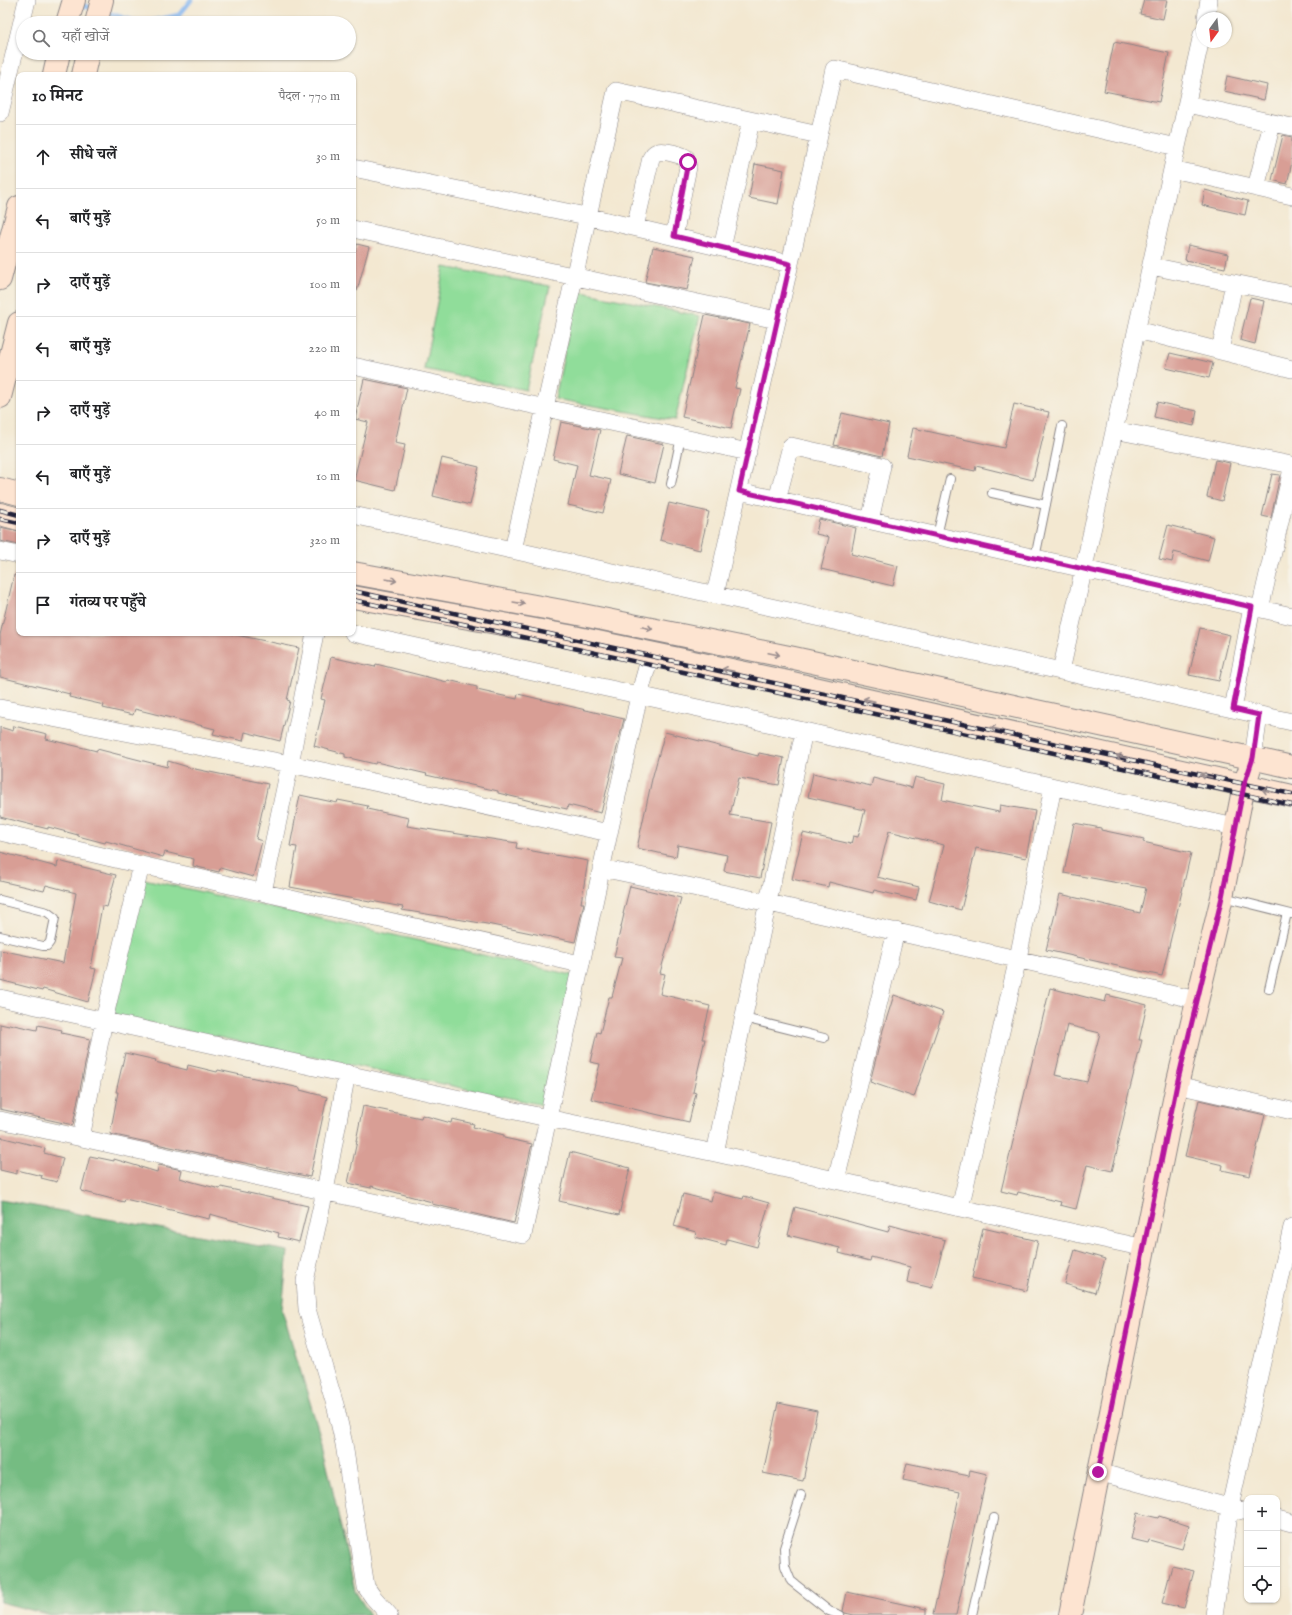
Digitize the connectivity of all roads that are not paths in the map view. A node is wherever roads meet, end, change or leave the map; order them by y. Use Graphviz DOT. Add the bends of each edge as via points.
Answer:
graph roads {
  1 [pos="27,0"];
  2 [pos="74,0"];
  3 [pos="102,0"];
  4 [pos="1209,0"];
  5 [pos="1207,12"];
  6 [pos="23,16"];
  7 [pos="69,16"];
  8 [pos="98,16"];
  9 [pos="16,45"];
  10 [pos="1199,48"];
  11 [pos="58,60"];
  12 [pos="86,60"];
  13 [pos="55,72"];
  14 [pos="84,72"];
  15 [pos="1187,104"];
  16 [pos="0,113"];
  17 [pos="751,121"];
  18 [pos="1272,123"];
  19 [pos="1292,127"];
  20 [pos="819,135"];
  21 [pos="1177,146"];
  22 [pos="356,169"];
  23 [pos="1172,169"];
  24 [pos="1256,188"];
  25 [pos="1292,196"];
  26 [pos="586,216"];
  27 [pos="16,218"];
  28 [pos="635,227"];
  29 [pos="356,230"];
  30 [pos="674,236"];
  31 [pos="722,248"];
  32 [pos="790,264"];
  33 [pos="1151,266"];
  34 [pos="573,276"];
  35 [pos="0,279"];
  36 [pos="1234,283"];
  37 [pos="1292,295"];
  38 [pos="777,320"];
  39 [pos="1137,330"];
  40 [pos="16,335"];
  41 [pos="1220,351"];
  42 [pos="356,367"];
  43 [pos="1292,370"];
  44 [pos="0,397"];
  45 [pos="544,408"];
  46 [pos="1062,426"];
  47 [pos="1114,430"];
  48 [pos="681,437"];
  49 [pos="748,452"];
  50 [pos="1292,465"];
  51 [pos="1292,469"];
  52 [pos="950,479"];
  53 [pos="672,484"];
  54 [pos="0,489"];
  55 [pos="739,491"];
  56 [pos="16,493"];
  57 [pos="992,493"];
  58 [pos="777,500"];
  59 [pos="1046,505"];
  60 [pos="0,514"];
  61 [pos="356,516"];
  62 [pos="16,518"];
  63 [pos="870,521"];
  64 [pos="937,536"];
  65 [pos="513,550"];
  66 [pos="0,551"];
  67 [pos="16,554"];
  68 [pos="1035,558"];
  69 [pos="1084,569"];
  70 [pos="356,574"];
  71 [pos="715,595"];
  72 [pos="356,598"];
  73 [pos="1256,608"];
  74 [pos="1292,616"];
  75 [pos="356,634"];
  76 [pos="315,636"];
  77 [pos="651,653"];
  78 [pos="1061,671"];
  79 [pos="639,696"];
  80 [pos="0,708"];
  81 [pos="1233,709"];
  82 [pos="1259,715"];
  83 [pos="1292,722"];
  84 [pos="804,731"];
  85 [pos="1253,758"];
  86 [pos="290,764"];
  87 [pos="1292,767"];
  88 [pos="1244,785"];
  89 [pos="1053,787"];
  90 [pos="1292,796"];
  91 [pos="1235,827"];
  92 [pos="0,832"];
  93 [pos="609,833"];
  94 [pos="141,865"];
  95 [pos="601,868"];
  96 [pos="263,892"];
  97 [pos="1222,897"];
  98 [pos="0,900"];
  99 [pos="769,903"];
  100 [pos="1289,914"];
  101 [pos="896,931"];
  102 [pos="0,936"];
  103 [pos="1018,958"];
  104 [pos="580,964"];
  105 [pos="1269,989"];
  106 [pos="0,998"];
  107 [pos="1198,1000"];
  108 [pos="744,1018"];
  109 [pos="104,1020"];
  110 [pos="824,1038"];
  111 [pos="347,1073"];
  112 [pos="1177,1084"];
  113 [pos="1292,1111"];
  114 [pos="547,1118"];
  115 [pos="0,1120"];
  116 [pos="81,1138"];
  117 [pos="715,1153"];
  118 [pos="836,1180"];
  119 [pos="325,1191"];
  120 [pos="960,1208"];
  121 [pos="1292,1227"];
  122 [pos="1290,1246"];
  123 [pos="1145,1248"];
  124 [pos="1098,1472"];
  125 [pos="801,1495"];
  126 [pos="1230,1508"];
  127 [pos="1244,1511"];
  128 [pos="994,1518"];
  129 [pos="1280,1520"];
  130 [pos="1292,1523"];
  131 [pos="389,1615"];
  132 [pos="840,1615"];
  133 [pos="972,1615"];
  134 [pos="1070,1615"];
  135 [pos="1214,1615"];
  1 -- 6 [label="street"];
  2 -- 7 [label="main road"];
  3 -- 8 [label="main road"];
  4 -- 5 [label="street"];
  9 -- 16 [label="street"];
  10 -- 15 [label="street"];
  11 -- 13 [label="main road"];
  12 -- 14 [label="main road"];
  15 -- 18 [label="street"];
  15 -- 21 [label="street"];
  17 -- 20 [label="street"];
  17 -- 26 [label="street" via="616,91"];
  17 -- 31 [label="street"];
  18 -- 19 [label="street"];
  18 -- 24 [label="street"];
  20 -- 21 [label="street" via="834,69"];
  20 -- 32 [label="street"];
  21 -- 23 [label="street"];
  22 -- 26 [label="street"];
  23 -- 24 [label="street"];
  23 -- 33 [label="street"];
  24 -- 25 [label="street"];
  26 -- 28 [label="street"];
  26 -- 34 [label="street"];
  27 -- 35 [label="main road"];
  28 -- 30 [label="street"];
  28 -- 30 [label="street" via="653,154 661,152 683,155 688,167"];
  29 -- 34 [label="street"];
  30 -- 31 [label="street"];
  31 -- 32 [label="street"];
  32 -- 38 [label="street"];
  33 -- 36 [label="street"];
  33 -- 39 [label="street"];
  34 -- 38 [label="street"];
  34 -- 45 [label="street"];
  36 -- 37 [label="street"];
  36 -- 41 [label="street"];
  38 -- 49 [label="street"];
  39 -- 41 [label="street"];
  39 -- 47 [label="street"];
  40 -- 44 [label="main road"];
  41 -- 43 [label="street"];
  42 -- 45 [label="street"];
  45 -- 48 [label="street"];
  45 -- 65 [label="street"];
  46 -- 59 [label="lane"];
  47 -- 50 [label="street"];
  47 -- 69 [label="street"];
  48 -- 49 [label="street"];
  48 -- 53 [label="lane"];
  49 -- 55 [label="street"];
  51 -- 73 [label="street"];
  52 -- 64 [label="lane"];
  54 -- 56 [label="main road"];
  55 -- 58 [label="street"];
  55 -- 71 [label="street"];
  57 -- 59 [label="lane"];
  58 -- 63 [label="street"];
  58 -- 63 [label="street" via="791,446 875,464 882,466"];
  59 -- 68 [label="lane"];
  60 -- 62 [label="main road"];
  61 -- 65 [label="street"];
  63 -- 64 [label="street"];
  64 -- 68 [label="street"];
  65 -- 71 [label="street"];
  66 -- 67 [label="street"];
  68 -- 69 [label="street"];
  69 -- 73 [label="street"];
  69 -- 78 [label="street"];
  70 -- 85 [label="main road, one-way" via="581,614"];
  71 -- 78 [label="street"];
  72 -- 77 [label="main road"];
  73 -- 74 [label="street"];
  73 -- 81 [label="street"];
  75 -- 79 [label="street"];
  76 -- 86 [label="street"];
  77 -- 79 [label="street"];
  88 -- 77 [label="main road, one-way"];
  78 -- 81 [label="street"];
  79 -- 84 [label="street"];
  79 -- 93 [label="street"];
  80 -- 86 [label="street"];
  81 -- 82 [label="street"];
  82 -- 83 [label="street"];
  82 -- 85 [label="street"];
  84 -- 89 [label="street"];
  84 -- 99 [label="street"];
  85 -- 87 [label="main road"];
  85 -- 88 [label="main road"];
  86 -- 93 [label="street"];
  86 -- 96 [label="street"];
  90 -- 88 [label="main road, one-way"];
  88 -- 91 [label="main road"];
  89 -- 91 [label="street"];
  89 -- 103 [label="street"];
  91 -- 97 [label="main road"];
  92 -- 94 [label="street"];
  93 -- 95 [label="street"];
  94 -- 96 [label="street"];
  94 -- 109 [label="street"];
  95 -- 99 [label="street"];
  95 -- 104 [label="street"];
  96 -- 104 [label="street"];
  97 -- 100 [label="lane"];
  97 -- 107 [label="main road"];
  98 -- 102 [label="lane" via="47,912 55,918 48,946"];
  99 -- 101 [label="street"];
  99 -- 108 [label="street"];
  100 -- 105 [label="lane"];
  101 -- 103 [label="street"];
  101 -- 118 [label="street"];
  103 -- 107 [label="street"];
  103 -- 120 [label="street"];
  104 -- 114 [label="street"];
  106 -- 109 [label="street"];
  107 -- 112 [label="main road"];
  108 -- 110 [label="lane"];
  108 -- 117 [label="street"];
  109 -- 111 [label="street"];
  109 -- 116 [label="street"];
  111 -- 114 [label="street"];
  111 -- 119 [label="street"];
  112 -- 113 [label="street"];
  112 -- 123 [label="main road"];
  114 -- 117 [label="street"];
  114 -- 119 [label="street" via="523,1235"];
  115 -- 116 [label="street"];
  116 -- 119 [label="street"];
  117 -- 118 [label="street"];
  118 -- 120 [label="street"];
  119 -- 131 [label="street" via="305,1281 307,1309 344,1444 366,1587"];
  120 -- 123 [label="street"];
  121 -- 122 [label="street"];
  122 -- 126 [label="street"];
  123 -- 124 [label="main road"];
  124 -- 126 [label="street"];
  124 -- 134 [label="main road"];
  125 -- 132 [label="lane" via="784,1548 785,1566 791,1581 829,1611"];
  126 -- 127 [label="street"];
  126 -- 135 [label="street"];
  128 -- 133 [label="lane"];
  129 -- 130 [label="street"];
}
